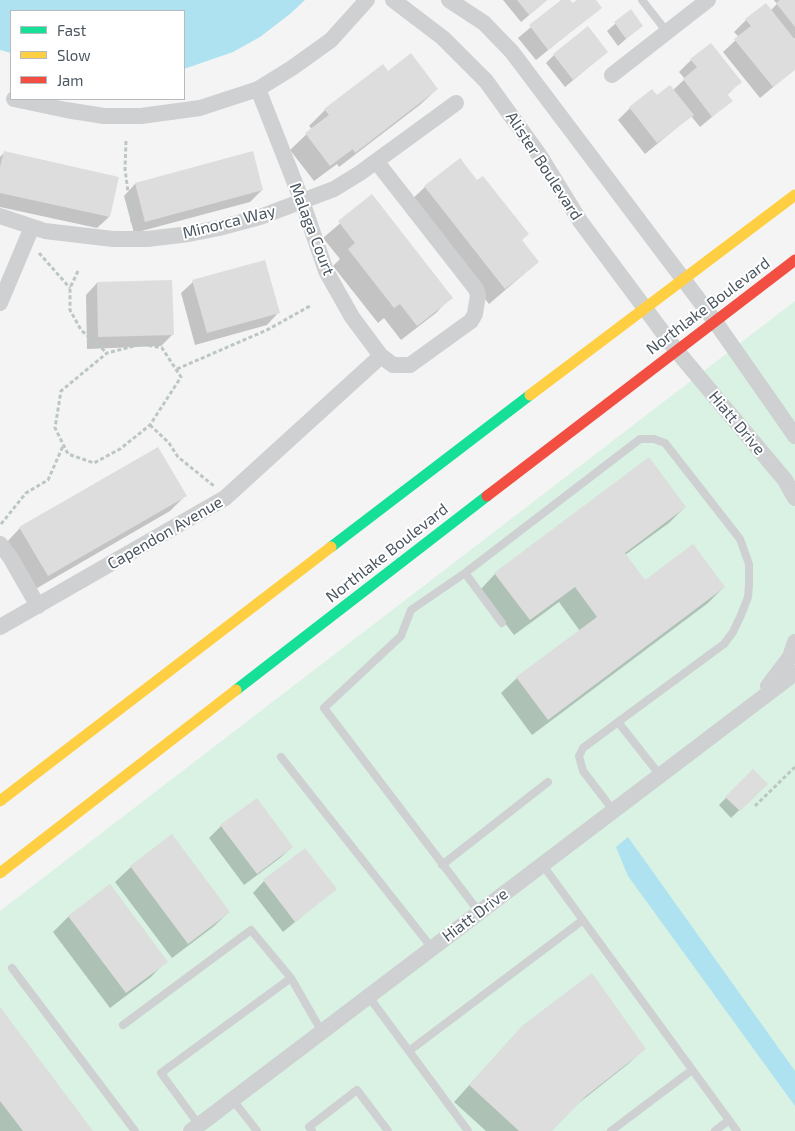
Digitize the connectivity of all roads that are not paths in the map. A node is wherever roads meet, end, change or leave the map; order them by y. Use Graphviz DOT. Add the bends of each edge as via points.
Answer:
graph roads {
  1 [pos="367,0"];
  2 [pos="393,0"];
  3 [pos="449,0"];
  4 [pos="642,0"];
  5 [pos="708,0"];
  6 [pos="667,32"];
  7 [pos="612,75"];
  8 [pos="258,89"];
  9 [pos="23,100"];
  10 [pos="456,103"];
  11 [pos="376,161"];
  12 [pos="795,195"];
  13 [pos="302,201"];
  14 [pos="0,216"];
  15 [pos="30,233"];
  16 [pos="795,260"];
  17 [pos="682,279"];
  18 [pos="0,303"];
  19 [pos="646,306"];
  20 [pos="714,320"];
  21 [pos="676,350"];
  22 [pos="381,356"];
  23 [pos="795,436"];
  24 [pos="795,498"];
  25 [pos="0,544"];
  26 [pos="465,573"];
  27 [pos="38,606"];
  28 [pos="502,623"];
  29 [pos="0,627"];
  30 [pos="795,642"];
  31 [pos="795,673"];
  32 [pos="759,698"];
  33 [pos="618,722"];
  34 [pos="281,757"];
  35 [pos="659,774"];
  36 [pos="548,782"];
  37 [pos="0,801"];
  38 [pos="613,810"];
  39 [pos="542,864"];
  40 [pos="442,865"];
  41 [pos="0,873"];
  42 [pos="479,912"];
  43 [pos="583,920"];
  44 [pos="432,948"];
  45 [pos="12,968"];
  46 [pos="291,978"];
  47 [pos="369,997"];
  48 [pos="123,1025"];
  49 [pos="322,1032"];
  50 [pos="409,1051"];
  51 [pos="692,1070"];
  52 [pos="232,1099"];
  53 [pos="729,1120"];
  54 [pos="195,1128"];
  55 [pos="136,1131"];
  56 [pos="257,1131"];
  57 [pos="312,1131"];
  58 [pos="388,1131"];
  59 [pos="468,1131"];
  60 [pos="611,1131"];
  61 [pos="715,1131"];
  62 [pos="737,1131"];
  1 -- 8 [label="street" via="331,40"];
  2 -- 19 [label="street, Alister Boulevard" via="444,38 486,81 540,156 580,221"];
  3 -- 17 [label="street" via="484,23 512,52"];
  4 -- 6 [label="lane"];
  5 -- 6 [label="street"];
  6 -- 7 [label="street"];
  8 -- 9 [label="street" via="200,108 140,116 95,114"];
  8 -- 13 [label="street, Malaga Court"];
  10 -- 11 [label="street, Minorca Way"];
  11 -- 13 [label="street, Minorca Way" via="334,189"];
  11 -- 22 [label="street, Malaga Court" via="478,295 471,321 421,359 401,366 393,365"];
  12 -- 17 [label="main road"];
  13 -- 15 [label="street, Minorca Way" via="219,228 147,239"];
  13 -- 22 [label="street, Malaga Court" via="326,271 352,317"];
  14 -- 15 [label="street, Minorca Way"];
  15 -- 18 [label="street"];
  16 -- 20 [label="main road, Northlake Boulevard"];
  17 -- 19 [label="main road"];
  17 -- 20 [label="street"];
  19 -- 21 [label="street, Alister Boulevard"];
  19 -- 37 [label="main road"];
  20 -- 21 [label="main road, Northlake Boulevard"];
  20 -- 23 [label="street"];
  21 -- 24 [label="street, Hiatt Drive" via="785,480"];
  21 -- 41 [label="main road, Northlake Boulevard"];
  22 -- 27 [label="street, Capendon Avenue" via="225,498"];
  25 -- 27 [label="street"];
  26 -- 28 [label="lane"];
  26 -- 33 [label="lane" via="640,439 665,443 740,539 749,564 748,597 733,632 724,644"];
  26 -- 40 [label="lane" via="411,610 401,636 324,708"];
  27 -- 29 [label="street, Capendon Avenue"];
  30 -- 32 [label="street, Hiatt Drive" via="790,657"];
  31 -- 32 [label="street, Hiatt Drive"];
  32 -- 35 [label="street, Hiatt Drive"];
  33 -- 35 [label="lane"];
  33 -- 38 [label="lane" via="584,748 579,756 583,771"];
  34 -- 44 [label="lane"];
  35 -- 38 [label="street, Hiatt Drive"];
  36 -- 40 [label="lane"];
  38 -- 39 [label="street, Hiatt Drive"];
  39 -- 42 [label="street, Hiatt Drive"];
  39 -- 43 [label="lane"];
  40 -- 42 [label="lane"];
  42 -- 44 [label="street, Hiatt Drive"];
  43 -- 50 [label="lane"];
  43 -- 51 [label="lane"];
  44 -- 47 [label="street, Hiatt Drive"];
  45 -- 55 [label="lane"];
  46 -- 48 [label="lane" via="251,930"];
  46 -- 49 [label="lane"];
  46 -- 54 [label="lane" via="161,1073"];
  47 -- 49 [label="street, Hiatt Drive"];
  47 -- 50 [label="lane"];
  49 -- 52 [label="street, Hiatt Drive"];
  50 -- 59 [label="lane"];
  51 -- 53 [label="lane"];
  51 -- 60 [label="lane"];
  52 -- 54 [label="street, Hiatt Drive"];
  52 -- 56 [label="lane"];
  53 -- 61 [label="lane"];
  53 -- 62 [label="lane"];
  57 -- 58 [label="lane" via="309,1127 358,1090"];
}
